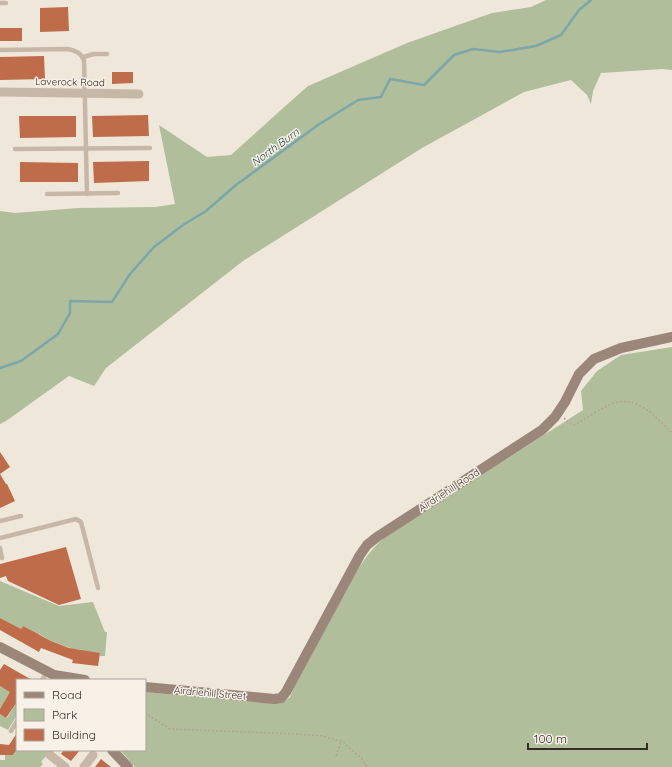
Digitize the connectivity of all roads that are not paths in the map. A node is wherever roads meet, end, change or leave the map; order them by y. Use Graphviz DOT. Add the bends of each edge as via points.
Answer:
graph roads {
  1 [pos="0,3"];
  2 [pos="6,3"];
  3 [pos="0,50"];
  4 [pos="107,54"];
  5 [pos="83,57"];
  6 [pos="0,92"];
  7 [pos="85,93"];
  8 [pos="139,94"];
  9 [pos="150,148"];
  10 [pos="15,149"];
  11 [pos="86,149"];
  12 [pos="118,193"];
  13 [pos="47,194"];
  14 [pos="87,194"];
  15 [pos="672,337"];
  16 [pos="21,516"];
  17 [pos="0,521"];
  18 [pos="0,538"];
  19 [pos="0,548"];
  20 [pos="2,558"];
  21 [pos="98,588"];
  22 [pos="0,647"];
  23 [pos="50,677"];
  24 [pos="73,679"];
  25 [pos="146,687"];
  26 [pos="274,699"];
  27 [pos="16,724"];
  28 [pos="11,731"];
  29 [pos="113,751"];
  30 [pos="93,755"];
  31 [pos="50,756"];
  32 [pos="65,767"];
  33 [pos="84,767"];
  34 [pos="128,767"];
  1 -- 2 [label="lane"];
  3 -- 5 [label="lane" via="68,49"];
  4 -- 5 [label="lane"];
  5 -- 7 [label="lane"];
  6 -- 7 [label="street, Laverock Road"];
  7 -- 8 [label="street, Laverock Road"];
  7 -- 11 [label="lane"];
  9 -- 11 [label="lane"];
  10 -- 11 [label="lane"];
  11 -- 14 [label="lane"];
  12 -- 14 [label="lane"];
  13 -- 14 [label="lane"];
  15 -- 26 [label="street, Airdriehill Road" via="621,348 594,359 579,374 560,409 542,430 367,545 286,692 281,698"];
  16 -- 17 [label="lane"];
  18 -- 21 [label="lane" via="78,520 81,522"];
  19 -- 20 [label="lane"];
  22 -- 23 [label="street"];
  23 -- 24 [label="street"];
  25 -- 26 [label="street, Airdriehill Street"];
  27 -- 28 [label="lane"];
  29 -- 34 [label="street"];
  30 -- 33 [label="street"];
  31 -- 32 [label="street"];
}
